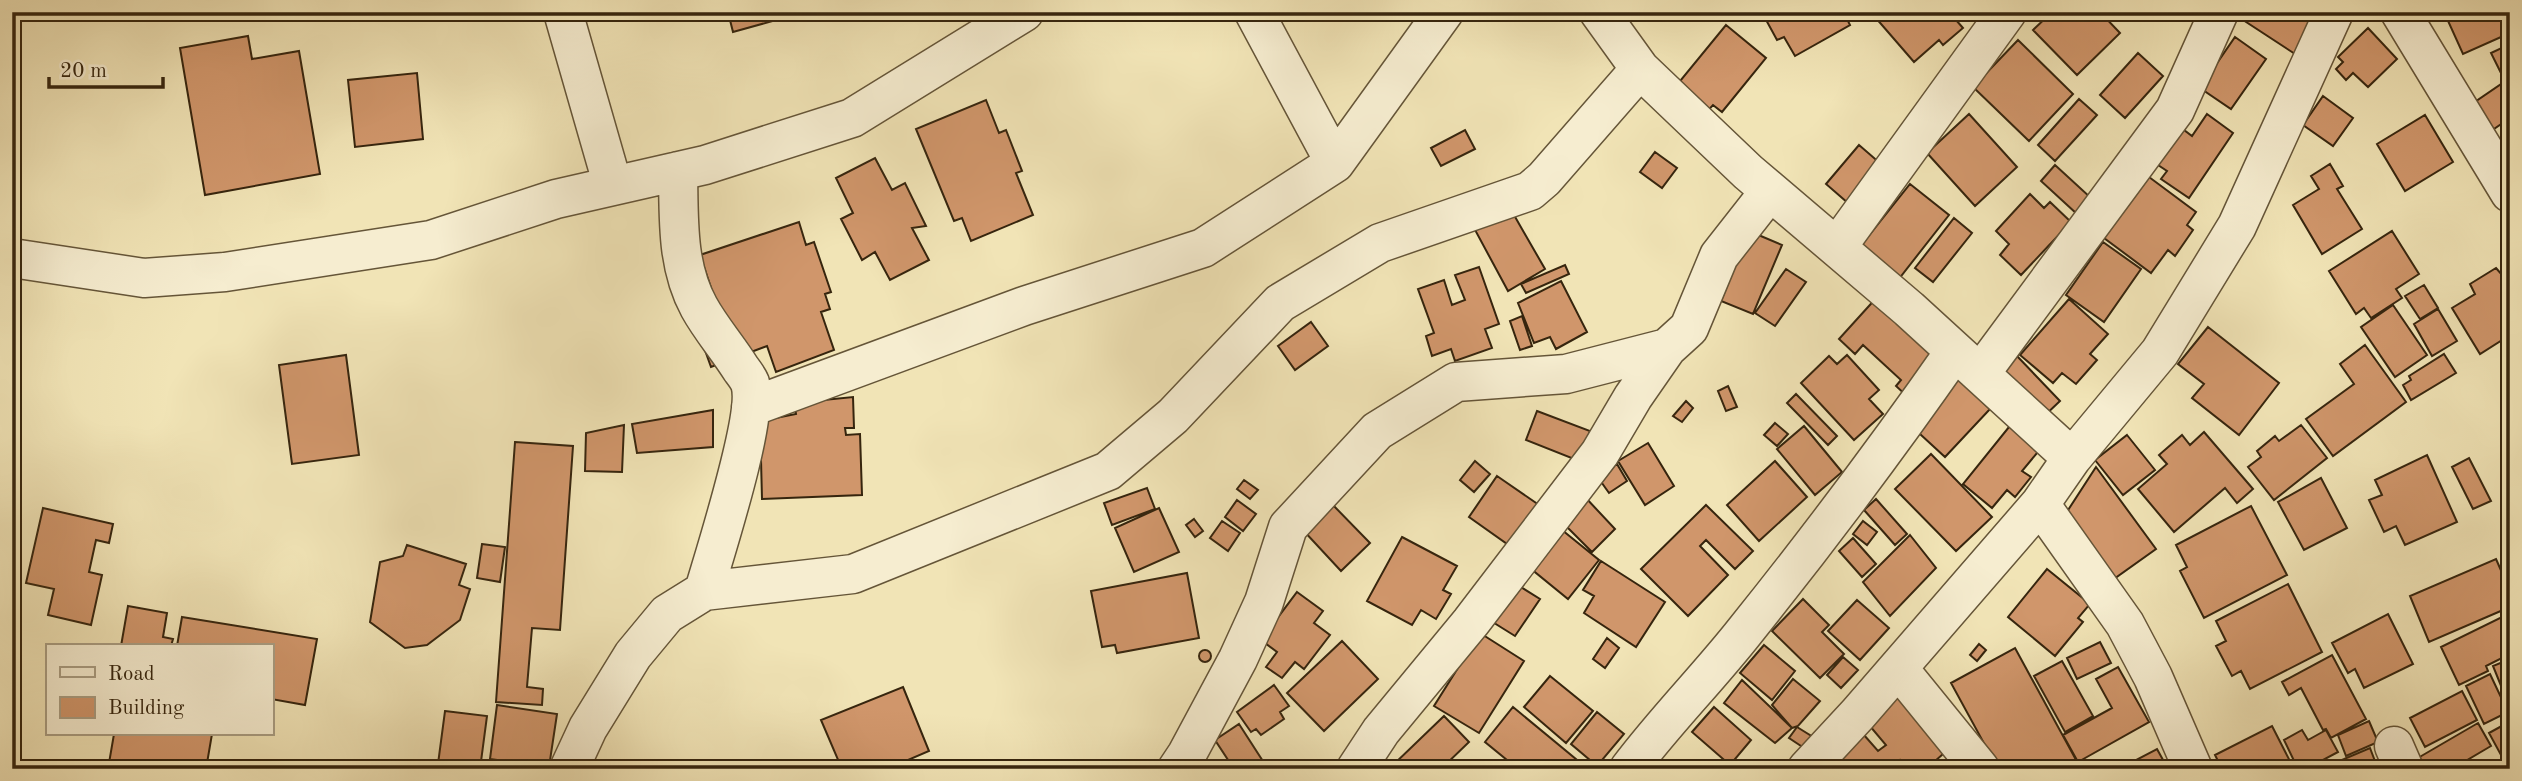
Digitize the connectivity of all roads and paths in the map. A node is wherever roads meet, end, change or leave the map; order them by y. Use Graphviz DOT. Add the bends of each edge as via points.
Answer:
graph roads {
  1 [pos="563,12"];
  2 [pos="1024,12"];
  3 [pos="1254,12"];
  4 [pos="1444,12"];
  5 [pos="1599,12"];
  6 [pos="2007,12"];
  7 [pos="2219,12"];
  8 [pos="2334,12"];
  9 [pos="2400,12"];
  10 [pos="1640,69"];
  11 [pos="1335,163"];
  12 [pos="678,171"];
  13 [pos="613,186"];
  14 [pos="1770,191"];
  15 [pos="2510,193"];
  16 [pos="1837,247"];
  17 [pos="12,258"];
  18 [pos="1667,348"];
  19 [pos="1968,363"];
  20 [pos="751,407"];
  21 [pos="2072,458"];
  22 [pos="2040,505"];
  23 [pos="704,591"];
  24 [pos="1898,668"];
  25 [pos="569,769"];
  26 [pos="1177,769"];
  27 [pos="1356,769"];
  28 [pos="1629,769"];
  29 [pos="1807,769"];
  30 [pos="1980,769"];
  31 [pos="2193,769"];
  1 -- 13 [label="street"];
  2 -- 12 [label="street" via="852,118"];
  3 -- 11 [label="street"];
  4 -- 11 [label="street"];
  5 -- 10 [label="street"];
  6 -- 16 [label="street"];
  7 -- 19 [label="street" via="2175,110"];
  8 -- 21 [label="street" via="2237,226 2160,352"];
  9 -- 15 [label="street"];
  10 -- 14 [label="street"];
  10 -- 23 [label="street" via="1530,191 1380,243 1280,303 1173,416 1108,471 853,575"];
  11 -- 20 [label="street" via="1203,248 1024,306"];
  12 -- 13 [label="street"];
  12 -- 20 [label="street" via="680,239 687,279 700,308 750,383"];
  13 -- 17 [label="street" via="556,199 431,240 225,272 144,278"];
  14 -- 16 [label="street"];
  14 -- 18 [label="street" via="1720,256 1689,328"];
  16 -- 19 [label="street"];
  18 -- 26 [label="street" via="1566,374 1456,382 1377,431 1288,527 1264,602 1238,659"];
  18 -- 27 [label="street" via="1600,453"];
  19 -- 21 [label="street"];
  19 -- 28 [label="street" via="1898,433 1744,633"];
  20 -- 23 [label="street"];
  21 -- 22 [label="street"];
  22 -- 24 [label="street"];
  22 -- 31 [label="street" via="2125,624"];
  23 -- 25 [label="street" via="667,614 633,655 588,728"];
  24 -- 29 [label="street"];
  24 -- 30 [label="street"];
}
